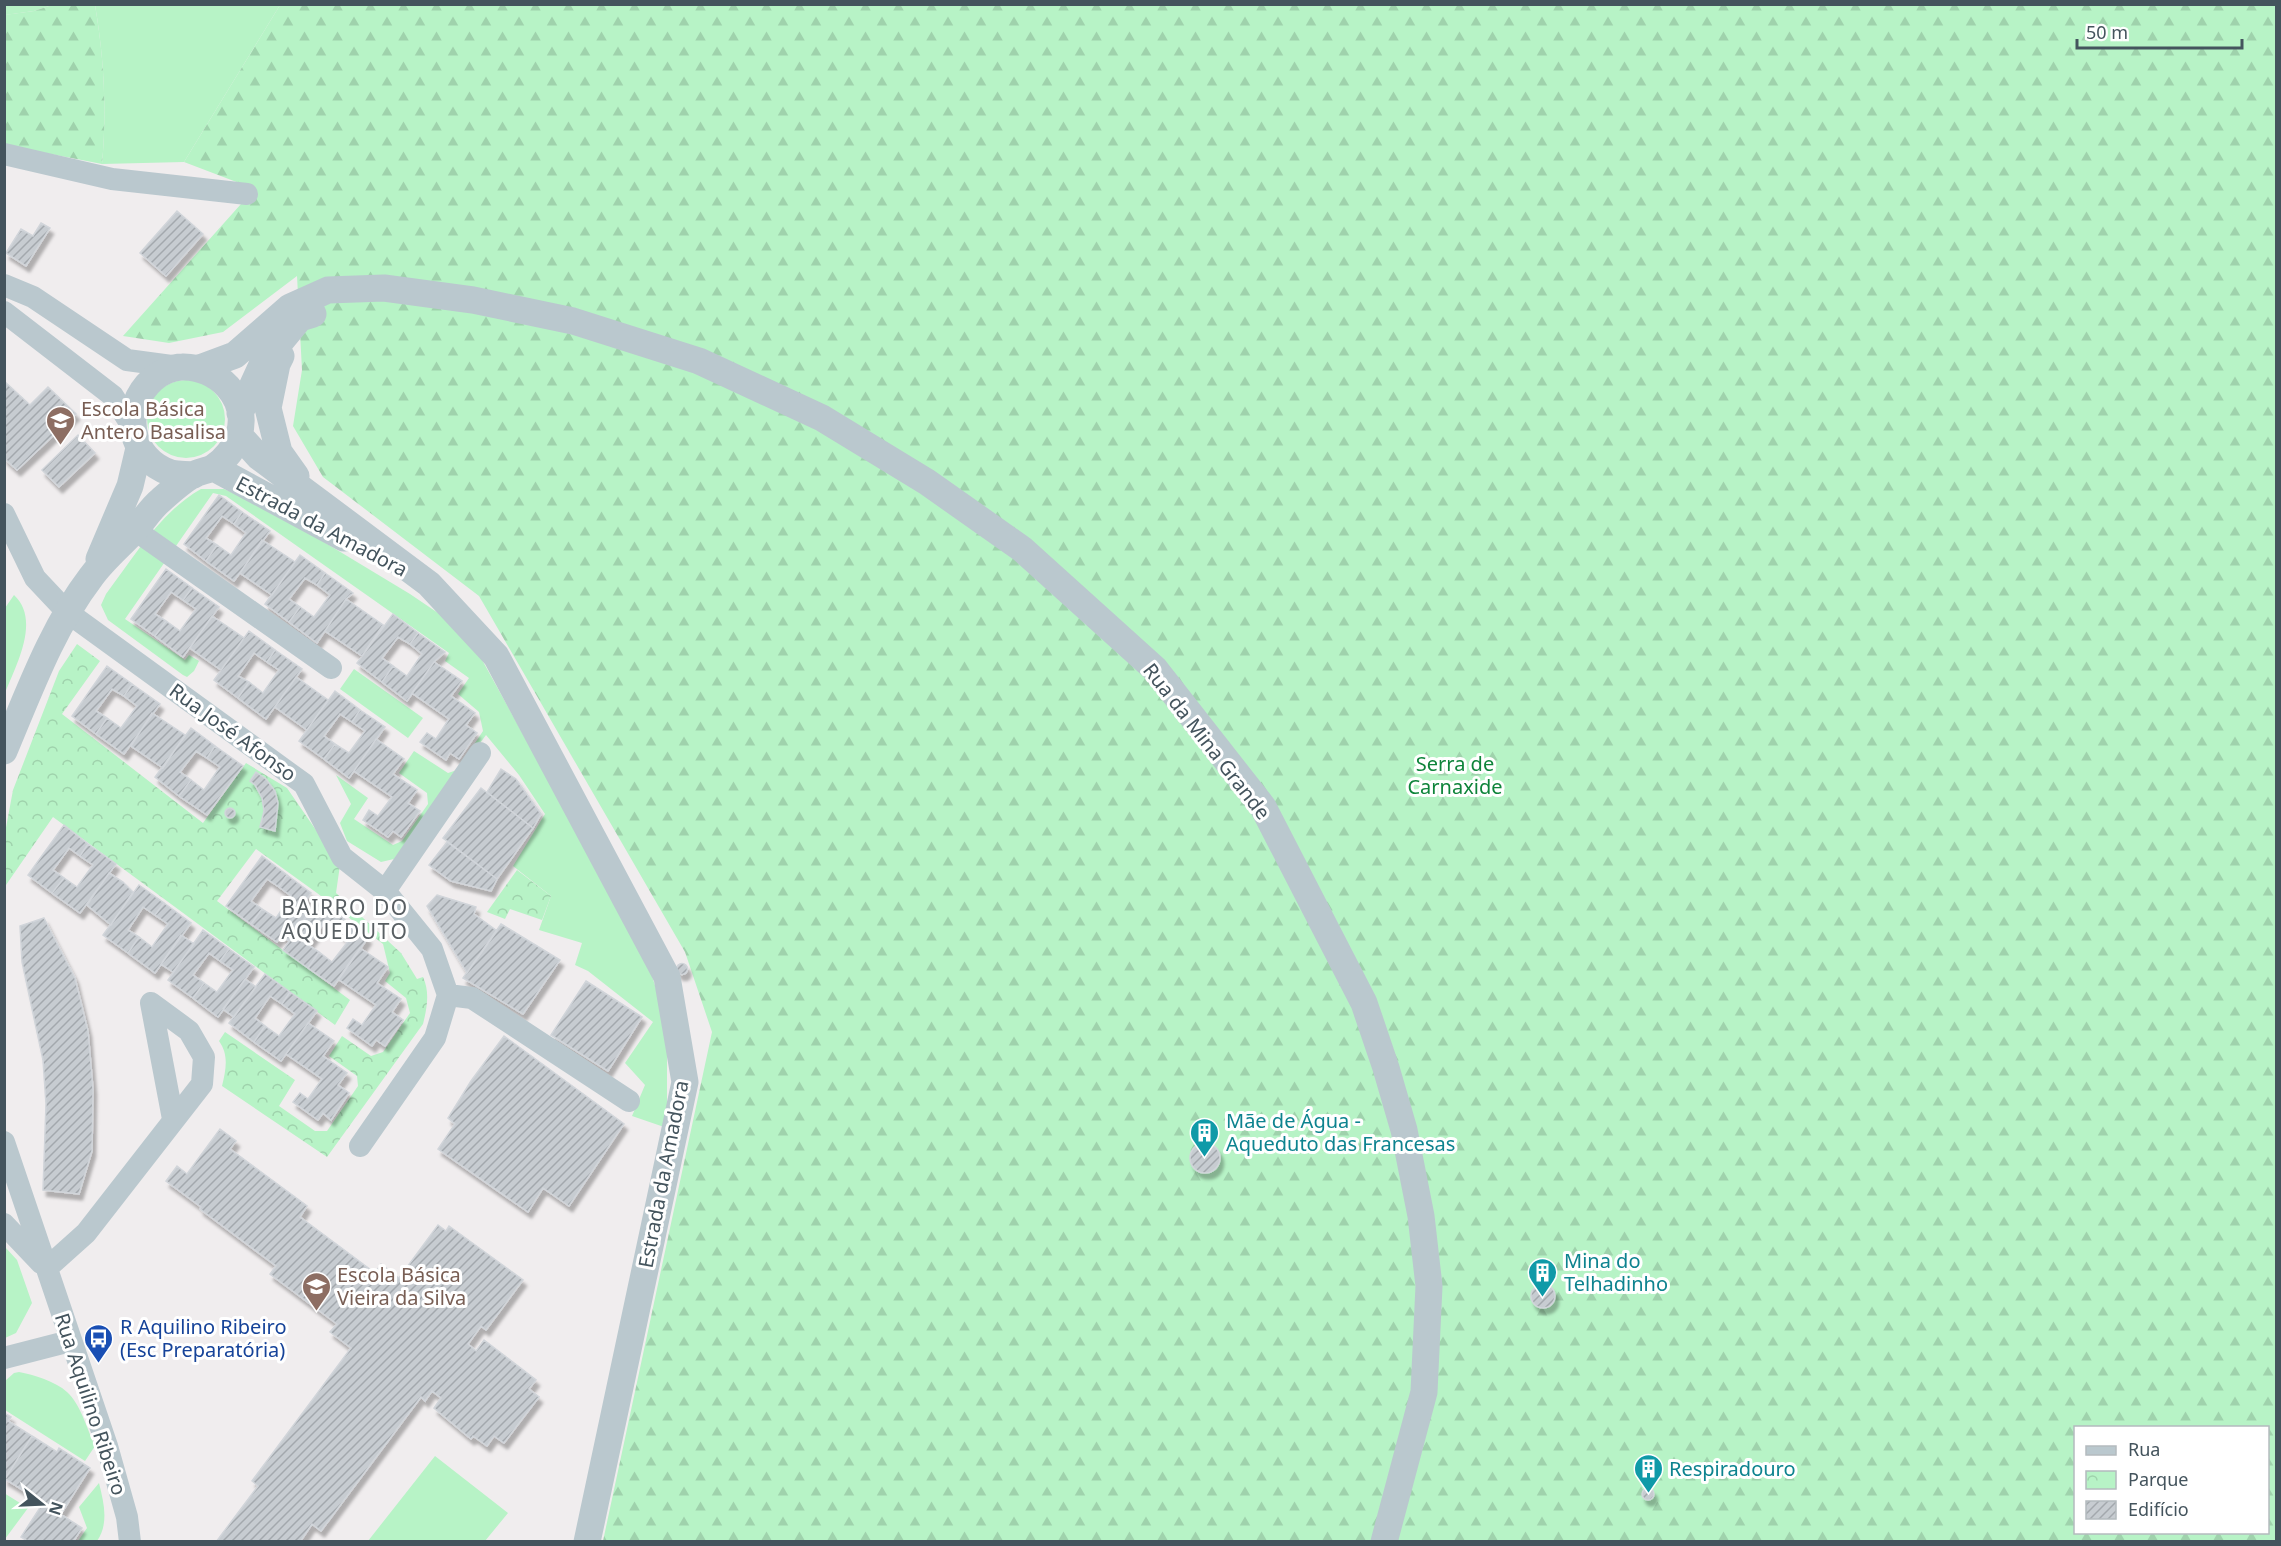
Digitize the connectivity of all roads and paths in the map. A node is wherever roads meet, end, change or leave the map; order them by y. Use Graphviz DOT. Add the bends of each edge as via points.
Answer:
graph roads {
  1 [pos="4,154"];
  2 [pos="247,194"];
  3 [pos="4,285"];
  4 [pos="384,288"];
  5 [pos="4,312"];
  6 [pos="300,318"];
  7 [pos="190,368"];
  8 [pos="240,424"];
  9 [pos="136,438"];
  10 [pos="204,471"];
  11 [pos="312,496"];
  12 [pos="4,514"];
  13 [pos="135,530"];
  14 [pos="91,576"];
  15 [pos="429,584"];
  16 [pos="67,612"];
  17 [pos="331,668"];
  18 [pos="4,751"];
  19 [pos="480,753"];
  20 [pos="385,891"];
  21 [pos="448,994"];
  22 [pos="629,1101"];
  23 [pos="173,1119"];
  24 [pos="4,1142"];
  25 [pos="360,1146"];
  26 [pos="4,1224"];
  27 [pos="47,1268"];
  28 [pos="70,1341"];
  29 [pos="4,1358"];
  30 [pos="129,1542"];
  31 [pos="587,1542"];
  32 [pos="1384,1542"];
  1 -- 2 [label="street" via="112,179"];
  3 -- 7 [label="street" via="33,297 127,360"];
  4 -- 6 [label="street, Rua da Mina Grande"];
  4 -- 7 [label="street, Rua da Mina Grande" via="328,290 290,307 235,355"];
  4 -- 32 [label="street, Rua da Mina Grande" via="473,300 573,321 699,361 822,418 927,482 1022,549 1155,669 1263,807 1364,1003 1404,1130 1421,1216 1429,1286 1424,1392"];
  5 -- 9 [label="street" via="113,396"];
  6 -- 8 [label="street" via="263,363"];
  6 -- 11 [label="street" via="277,364 268,408 279,452"];
  7 -- 8 [label="street" via="219,377 233,393"];
  7 -- 9 [label="street" via="159,374 143,388 134,407"];
  8 -- 10 [label="street" via="230,454"];
  8 -- 11 [label="street, Estrada da Amadora" via="259,457"];
  9 -- 10 [label="street" via="153,464 172,474"];
  9 -- 14 [label="street" via="130,486"];
  10 -- 13 [label="street" via="159,501"];
  10 -- 15 [label="street, Estrada da Amadora"];
  11 -- 15 [label="street, Estrada da Amadora"];
  12 -- 16 [label="street, Rua José Afonso" via="35,578"];
  13 -- 14 [label="street"];
  13 -- 17 [label="street"];
  14 -- 16 [label="street"];
  15 -- 31 [label="street, Estrada da Amadora" via="496,656 667,977 685,1082"];
  16 -- 18 [label="street"];
  16 -- 20 [label="street, Rua José Afonso" via="304,784 342,857"];
  19 -- 20 [label="street"];
  20 -- 21 [label="street, Rua José Afonso" via="432,949"];
  21 -- 22 [label="street" via="472,998"];
  21 -- 25 [label="street" via="435,1038"];
  23 -- 27 [label="street" via="86,1233"];
  24 -- 27 [label="street, Rua Aquilino Ribeiro"];
  26 -- 27 [label="street, Rua Aquilino Ribeiro"];
  27 -- 28 [label="street, Rua Aquilino Ribeiro"];
  28 -- 29 [label="street"];
  28 -- 30 [label="street, Rua Aquilino Ribeiro" via="107,1446 127,1517"];
}
